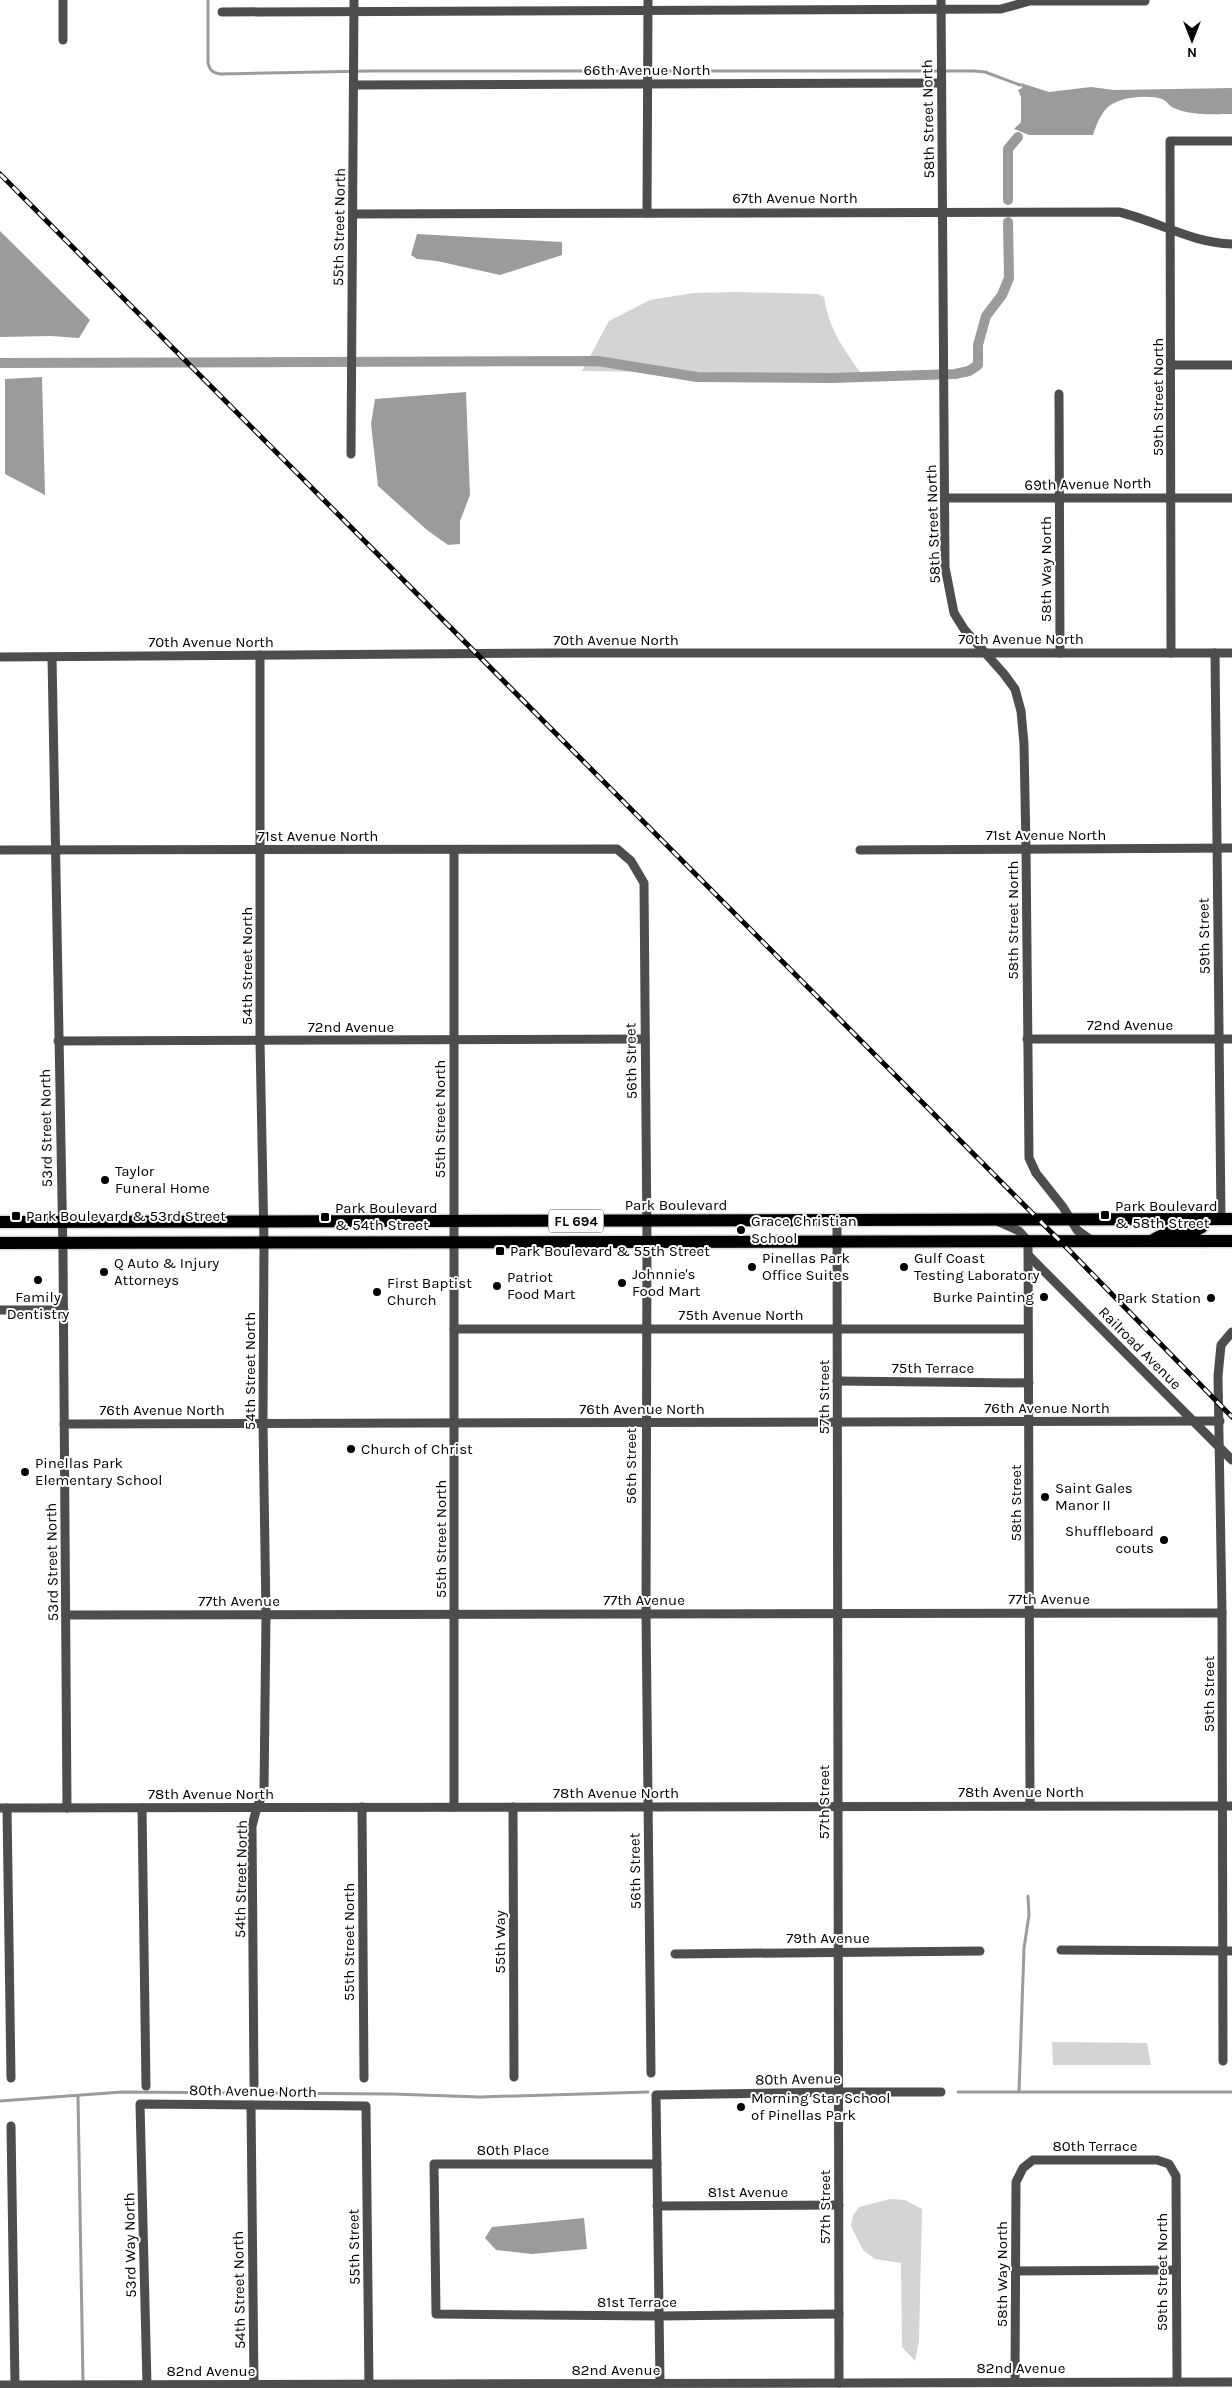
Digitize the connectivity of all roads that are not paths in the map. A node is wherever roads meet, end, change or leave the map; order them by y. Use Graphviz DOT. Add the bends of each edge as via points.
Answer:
graph roads {
  1 [pos="63,0"];
  2 [pos="354,0"];
  3 [pos="1145,1"];
  4 [pos="941,4"];
  5 [pos="648,5"];
  6 [pos="354,11"];
  7 [pos="222,12"];
  8 [pos="63,40"];
  9 [pos="648,80"];
  10 [pos="941,80"];
  11 [pos="354,83"];
  12 [pos="1232,141"];
  13 [pos="647,212"];
  14 [pos="943,212"];
  15 [pos="354,214"];
  16 [pos="1170,230"];
  17 [pos="1232,244"];
  18 [pos="1172,365"];
  19 [pos="1232,365"];
  20 [pos="1059,394"];
  21 [pos="350,454"];
  22 [pos="1172,497"];
  23 [pos="944,498"];
  24 [pos="1059,498"];
  25 [pos="1232,498"];
  26 [pos="986,653"];
  27 [pos="1060,653"];
  28 [pos="1171,653"];
  29 [pos="1215,653"];
  30 [pos="1232,653"];
  31 [pos="260,655"];
  32 [pos="0,657"];
  33 [pos="52,657"];
  34 [pos="1026,848"];
  35 [pos="1216,848"];
  36 [pos="1232,848"];
  37 [pos="0,850"];
  38 [pos="56,850"];
  39 [pos="261,850"];
  40 [pos="454,850"];
  41 [pos="860,850"];
  42 [pos="631,861"];
  43 [pos="1219,1038"];
  44 [pos="1232,1038"];
  45 [pos="1027,1039"];
  46 [pos="454,1040"];
  47 [pos="645,1040"];
  48 [pos="58,1041"];
  49 [pos="260,1041"];
  50 [pos="1069,1219"];
  51 [pos="1206,1219"];
  52 [pos="1226,1219"];
  53 [pos="837,1220"];
  54 [pos="994,1220"];
  55 [pos="646,1221"];
  56 [pos="0,1222"];
  57 [pos="62,1222"];
  58 [pos="264,1222"];
  59 [pos="454,1222"];
  60 [pos="1028,1241"];
  61 [pos="1093,1241"];
  62 [pos="1151,1241"];
  63 [pos="1232,1241"];
  64 [pos="647,1242"];
  65 [pos="837,1242"];
  66 [pos="0,1243"];
  67 [pos="63,1243"];
  68 [pos="264,1243"];
  69 [pos="454,1243"];
  70 [pos="1029,1256"];
  71 [pos="0,1310"];
  72 [pos="64,1310"];
  73 [pos="645,1328"];
  74 [pos="454,1329"];
  75 [pos="837,1329"];
  76 [pos="1028,1329"];
  77 [pos="1232,1332"];
  78 [pos="837,1381"];
  79 [pos="1029,1383"];
  80 [pos="1195,1421"];
  81 [pos="1220,1421"];
  82 [pos="645,1422"];
  83 [pos="838,1422"];
  84 [pos="1029,1422"];
  85 [pos="263,1423"];
  86 [pos="454,1423"];
  87 [pos="64,1424"];
  88 [pos="1221,1448"];
  89 [pos="1232,1460"];
  90 [pos="838,1613"];
  91 [pos="1030,1613"];
  92 [pos="1222,1613"];
  93 [pos="266,1614"];
  94 [pos="455,1614"];
  95 [pos="646,1614"];
  96 [pos="66,1615"];
  97 [pos="647,1806"];
  98 [pos="838,1806"];
  99 [pos="1030,1806"];
  100 [pos="1228,1806"];
  101 [pos="257,1807"];
  102 [pos="362,1807"];
  103 [pos="454,1807"];
  104 [pos="513,1807"];
  105 [pos="3,1808"];
  106 [pos="67,1808"];
  107 [pos="142,1808"];
  108 [pos="1061,1950"];
  109 [pos="980,1951"];
  110 [pos="1222,1951"];
  111 [pos="1232,1951"];
  112 [pos="838,1952"];
  113 [pos="675,1954"];
  114 [pos="1223,2061"];
  115 [pos="651,2073"];
  116 [pos="514,2077"];
  117 [pos="11,2078"];
  118 [pos="364,2078"];
  119 [pos="254,2084"];
  120 [pos="146,2086"];
  121 [pos="839,2092"];
  122 [pos="941,2092"];
  123 [pos="140,2104"];
  124 [pos="251,2105"];
  125 [pos="366,2106"];
  126 [pos="12,2126"];
  127 [pos="657,2164"];
  128 [pos="1168,2164"];
  129 [pos="1022,2168"];
  130 [pos="839,2205"];
  131 [pos="657,2206"];
  132 [pos="1176,2270"];
  133 [pos="1016,2271"];
  134 [pos="436,2314"];
  135 [pos="839,2314"];
  136 [pos="659,2316"];
  137 [pos="1015,2382"];
  138 [pos="1177,2382"];
  139 [pos="1232,2382"];
  140 [pos="660,2383"];
  141 [pos="839,2383"];
  142 [pos="254,2384"];
  143 [pos="0,2385"];
  144 [pos="15,2385"];
  145 [pos="147,2385"];
  146 [pos="951,2385"];
  147 [pos="369,2386"];
  1 -- 8 [label="street"];
  2 -- 6 [label="street, 55th Street North"];
  3 -- 4 [label="street" via="1030,1 1001,8"];
  4 -- 5 [label="street"];
  4 -- 10 [label="street, 58th Street North"];
  5 -- 6 [label="street"];
  5 -- 9 [label="street"];
  6 -- 7 [label="street"];
  6 -- 11 [label="street, 55th Street North"];
  9 -- 10 [label="street, 66th Avenue North"];
  9 -- 11 [label="street, 66th Avenue North"];
  9 -- 13 [label="street"];
  10 -- 14 [label="street, 58th Street North"];
  11 -- 15 [label="street, 55th Street North"];
  12 -- 16 [label="street, 59th Street North" via="1170,140"];
  13 -- 14 [label="street, 67th Avenue North"];
  13 -- 15 [label="street, 67th Avenue North"];
  14 -- 16 [label="street, 67th Avenue North" via="1119,212"];
  14 -- 23 [label="street, 58th Street North"];
  15 -- 21 [label="street, 55th Street North"];
  16 -- 17 [label="street, 67th Avenue North" via="1201,240"];
  16 -- 18 [label="street, 59th Street North"];
  18 -- 19 [label="street"];
  18 -- 22 [label="street, 59th Street North"];
  20 -- 24 [label="street, 58th Way North"];
  22 -- 24 [label="street, 69th Avenue North"];
  22 -- 25 [label="street, 69th Avenue North"];
  22 -- 28 [label="street, 59th Street North"];
  23 -- 24 [label="street, 69th Avenue North"];
  23 -- 26 [label="street, 58th Street North" via="946,567 954,613"];
  24 -- 27 [label="street, 58th Way North"];
  26 -- 27 [label="street, 70th Avenue North"];
  26 -- 31 [label="street, 70th Avenue North"];
  26 -- 34 [label="street, 58th Street North" via="1014,689 1021,711"];
  27 -- 28 [label="street, 70th Avenue North"];
  28 -- 29 [label="street, 70th Avenue North"];
  29 -- 30 [label="street, 70th Avenue North"];
  29 -- 35 [label="street, 59th Street"];
  31 -- 33 [label="street, 70th Avenue North"];
  31 -- 39 [label="street, 54th Street North"];
  32 -- 33 [label="street, 70th Avenue North"];
  33 -- 38 [label="street, 53rd Street North"];
  34 -- 35 [label="street, 71st Avenue North"];
  34 -- 41 [label="street, 71st Avenue North"];
  34 -- 45 [label="street, 58th Street North"];
  35 -- 36 [label="street, 71st Avenue North"];
  35 -- 43 [label="street, 59th Street"];
  37 -- 38 [label="street, 71st Avenue North"];
  38 -- 39 [label="street, 71st Avenue North"];
  38 -- 48 [label="street, 53rd Street North"];
  39 -- 40 [label="street, 71st Avenue North"];
  39 -- 49 [label="street, 54th Street North"];
  40 -- 42 [label="street, 71st Avenue North" via="617,849"];
  40 -- 46 [label="street, 55th Street North"];
  42 -- 47 [label="street, 56th Street" via="644,883"];
  43 -- 44 [label="street, 72nd Avenue"];
  43 -- 45 [label="street, 72nd Avenue"];
  43 -- 52 [label="street, 59th Street"];
  45 -- 50 [label="street, 58th Street North" via="1029,1158"];
  46 -- 47 [label="street, 72nd Avenue"];
  46 -- 49 [label="street, 72nd Avenue"];
  46 -- 59 [label="street, 55th Street North"];
  47 -- 55 [label="street, 56th Street"];
  48 -- 49 [label="street, 72nd Avenue"];
  48 -- 57 [label="street, 53rd Street North"];
  49 -- 58 [label="street, 54th Street North"];
  50 -- 51 [label="main road, Park Boulevard / FL 694"];
  50 -- 54 [label="main road, Park Boulevard / FL 694"];
  50 -- 61 [label="street, 58th Street North" via="1077,1230"];
  51 -- 52 [label="main road, Park Boulevard / FL 694"];
  51 -- 62 [label="main road" via="1199,1230 1174,1231"];
  53 -- 54 [label="main road, Park Boulevard / FL 694"];
  53 -- 55 [label="main road, Park Boulevard / FL 694"];
  53 -- 65 [label="street, 57th Street"];
  54 -- 60 [label="street" via="1019,1231"];
  55 -- 59 [label="main road, Park Boulevard / FL 694"];
  55 -- 64 [label="street, 56th Street"];
  56 -- 57 [label="main road, Park Boulevard / FL 694"];
  57 -- 58 [label="main road, Park Boulevard / FL 694"];
  57 -- 67 [label="street, 53rd Street North"];
  58 -- 59 [label="main road, Park Boulevard / FL 694"];
  58 -- 68 [label="street, 54th Street North"];
  59 -- 69 [label="street, 55th Street North"];
  60 -- 61 [label="main road, FL 694"];
  60 -- 65 [label="main road, FL 694"];
  60 -- 70 [label="street, 58th Street"];
  61 -- 62 [label="main road, FL 694"];
  62 -- 63 [label="main road, FL 694"];
  64 -- 65 [label="main road, FL 694"];
  64 -- 69 [label="main road, FL 694"];
  64 -- 73 [label="street, 56th Street"];
  65 -- 75 [label="street, 57th Street"];
  66 -- 67 [label="main road, FL 694"];
  67 -- 68 [label="main road, FL 694"];
  67 -- 72 [label="street, 53rd Street North"];
  68 -- 69 [label="main road, FL 694"];
  68 -- 85 [label="street, 54th Street North"];
  69 -- 74 [label="street, 55th Street North"];
  70 -- 76 [label="street, 58th Street"];
  70 -- 80 [label="street, Railroad Avenue"];
  71 -- 72 [label="street"];
  72 -- 87 [label="street, 53rd Street North"];
  73 -- 74 [label="street, 75th Avenue North"];
  73 -- 75 [label="street, 75th Avenue North"];
  73 -- 82 [label="street, 56th Street"];
  74 -- 86 [label="street, 55th Street North"];
  75 -- 76 [label="street, 75th Avenue North"];
  75 -- 78 [label="street, 57th Street"];
  76 -- 79 [label="street, 58th Street"];
  77 -- 81 [label="street, 59th Street" via="1225,1339 1220,1353"];
  78 -- 79 [label="street, 75th Terrace"];
  78 -- 83 [label="street, 57th Street"];
  79 -- 84 [label="street, 58th Street"];
  80 -- 81 [label="street, 76th Avenue North"];
  80 -- 84 [label="street, 76th Avenue North"];
  80 -- 88 [label="street, Railroad Avenue"];
  81 -- 88 [label="street, 59th Street"];
  82 -- 83 [label="street, 76th Avenue North"];
  82 -- 86 [label="street, 76th Avenue North"];
  82 -- 95 [label="street, 56th Street"];
  83 -- 84 [label="street, 76th Avenue North"];
  83 -- 90 [label="street, 57th Street"];
  84 -- 91 [label="street, 58th Street"];
  85 -- 86 [label="street, 76th Avenue North"];
  85 -- 87 [label="street, 76th Avenue North"];
  85 -- 93 [label="street, 54th Street North"];
  86 -- 94 [label="street, 55th Street North"];
  87 -- 96 [label="street, 53rd Street North"];
  88 -- 89 [label="street, Railroad Avenue"];
  88 -- 92 [label="street, 59th Street"];
  90 -- 91 [label="street, 77th Avenue"];
  90 -- 95 [label="street, 77th Avenue"];
  90 -- 98 [label="street, 57th Street"];
  91 -- 92 [label="street, 77th Avenue"];
  91 -- 99 [label="street, 58th Street"];
  92 -- 100 [label="street, 59th Street"];
  93 -- 94 [label="street, 77th Avenue"];
  93 -- 96 [label="street, 77th Avenue"];
  93 -- 101 [label="street, 54th Street North" via="264,1792"];
  94 -- 95 [label="street, 77th Avenue"];
  94 -- 103 [label="street, 55th Street North"];
  95 -- 97 [label="street, 56th Street"];
  96 -- 106 [label="street, 53rd Street North"];
  97 -- 98 [label="street, 78th Avenue North"];
  97 -- 104 [label="street, 78th Avenue North"];
  97 -- 115 [label="street, 56th Street"];
  98 -- 99 [label="street, 78th Avenue North"];
  98 -- 112 [label="street, 57th Street"];
  99 -- 100 [label="street, 78th Avenue North"];
  100 -- 110 [label="street, 59th Street"];
  101 -- 102 [label="street, 78th Avenue North"];
  101 -- 107 [label="street, 78th Avenue North"];
  101 -- 119 [label="street, 54th Street North" via="252,1826"];
  102 -- 103 [label="street, 78th Avenue North"];
  102 -- 118 [label="street, 55th Street North"];
  103 -- 104 [label="street, 78th Avenue North"];
  104 -- 116 [label="street, 55th Way"];
  105 -- 106 [label="street, 78th Avenue North"];
  105 -- 117 [label="street"];
  106 -- 107 [label="street, 78th Avenue North"];
  107 -- 120 [label="street"];
  108 -- 110 [label="street"];
  109 -- 112 [label="street, 79th Avenue"];
  110 -- 111 [label="street"];
  110 -- 114 [label="street, 59th Street"];
  112 -- 113 [label="street, 79th Avenue"];
  112 -- 121 [label="street, 57th Street"];
  121 -- 122 [label="street, 80th Avenue"];
  121 -- 127 [label="street, 80th Avenue" via="656,2095"];
  121 -- 130 [label="street, 57th Street"];
  123 -- 124 [label="street, 80th Avenue North"];
  123 -- 145 [label="street, 53rd Way North"];
  124 -- 125 [label="street, 80th Avenue North"];
  124 -- 142 [label="street, 54th Street North"];
  125 -- 147 [label="street, 55th Street"];
  126 -- 144 [label="street"];
  127 -- 131 [label="street"];
  127 -- 134 [label="street, 80th Place" via="434,2164"];
  128 -- 129 [label="street, 80th Terrace" via="1157,2160 1033,2160"];
  128 -- 132 [label="street, 59th Street North" via="1176,2176"];
  129 -- 133 [label="street, 58th Way North" via="1016,2182"];
  130 -- 131 [label="street, 81st Avenue"];
  130 -- 135 [label="street, 57th Street"];
  131 -- 136 [label="street"];
  132 -- 133 [label="street"];
  132 -- 138 [label="street, 59th Street North"];
  133 -- 137 [label="street, 58th Way North"];
  134 -- 136 [label="street, 81st Terrace"];
  135 -- 136 [label="street, 81st Terrace"];
  135 -- 141 [label="street, 57th Street"];
  136 -- 140 [label="street"];
  137 -- 138 [label="street, 82nd Avenue"];
  137 -- 146 [label="street, 82nd Avenue"];
  138 -- 139 [label="street, 82nd Avenue"];
  140 -- 141 [label="street, 82nd Avenue"];
  140 -- 147 [label="street, 82nd Avenue"];
  141 -- 146 [label="street, 82nd Avenue"];
  142 -- 145 [label="street, 82nd Avenue"];
  142 -- 147 [label="street, 82nd Avenue"];
  143 -- 144 [label="street, 82nd Avenue"];
  144 -- 145 [label="street, 82nd Avenue"];
}
